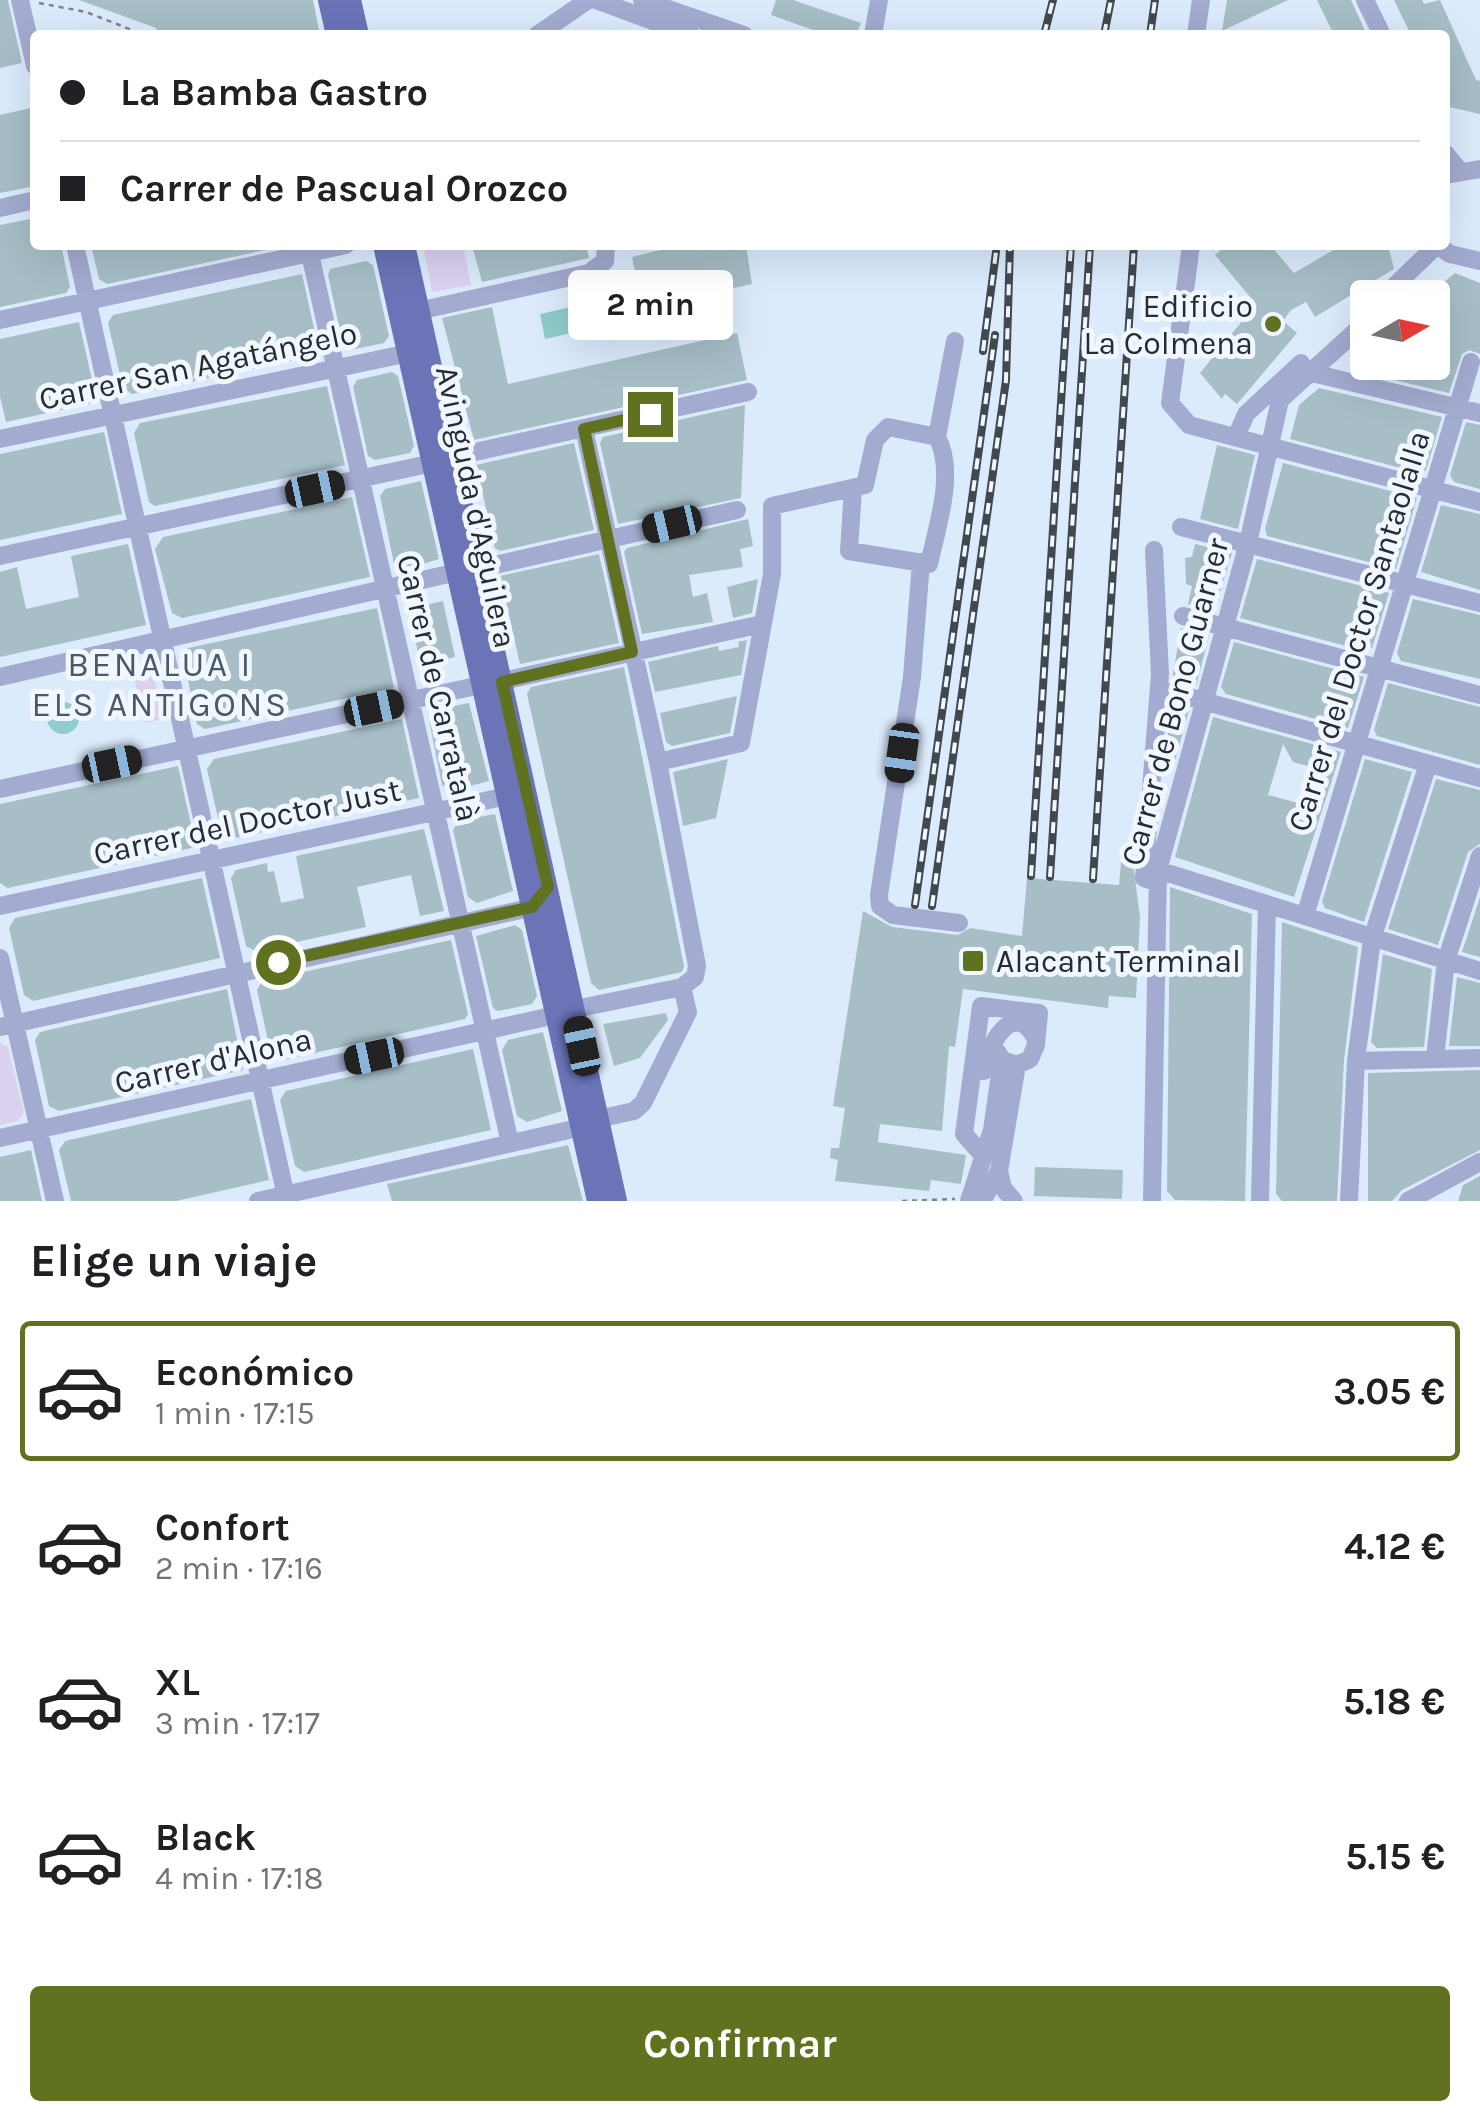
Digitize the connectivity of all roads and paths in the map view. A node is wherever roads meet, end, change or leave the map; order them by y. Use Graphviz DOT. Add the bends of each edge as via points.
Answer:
graph roads {
  1 [pos="329,0"];
  2 [pos="350,0"];
  3 [pos="588,0"];
  4 [pos="596,0"];
  5 [pos="642,0"];
  6 [pos="878,0"];
  7 [pos="1201,0"];
  8 [pos="1365,0"];
  9 [pos="26,1"];
  10 [pos="30,30"];
  11 [pos="132,30"];
  12 [pos="336,30"];
  13 [pos="357,30"];
  14 [pos="544,30"];
  15 [pos="658,30"];
  16 [pos="729,30"];
  17 [pos="874,30"];
  18 [pos="1197,30"];
  19 [pos="1380,30"];
  20 [pos="1480,169"];
  21 [pos="1452,173"];
  22 [pos="30,201"];
  23 [pos="0,208"];
  24 [pos="76,250"];
  25 [pos="305,250"];
  26 [pos="309,250"];
  27 [pos="385,250"];
  28 [pos="405,250"];
  29 [pos="606,250"];
  30 [pos="1189,250"];
  31 [pos="1443,250"];
  32 [pos="1443,250"];
  33 [pos="1447,250"];
  34 [pos="1480,261"];
  35 [pos="1405,280"];
  36 [pos="1413,280"];
  37 [pos="87,300"];
  38 [pos="418,310"];
  39 [pos="0,320"];
  40 [pos="1350,325"];
  41 [pos="1350,336"];
  42 [pos="406,342"];
  43 [pos="955,342"];
  44 [pos="1471,362"];
  45 [pos="336,367"];
  46 [pos="1308,372"];
  47 [pos="748,392"];
  48 [pos="1457,408"];
  49 [pos="114,413"];
  50 [pos="1480,413"];
  51 [pos="584,429"];
  52 [pos="1236,436"];
  53 [pos="936,437"];
  54 [pos="0,439"];
  55 [pos="1269,448"];
  56 [pos="442,460"];
  57 [pos="361,480"];
  58 [pos="853,488"];
  59 [pos="1431,491"];
  60 [pos="1480,502"];
  61 [pos="737,510"];
  62 [pos="139,527"];
  63 [pos="1181,527"];
  64 [pos="608,539"];
  65 [pos="1248,543"];
  66 [pos="1154,550"];
  67 [pos="0,556"];
  68 [pos="921,562"];
  69 [pos="467,571"];
  70 [pos="1403,585"];
  71 [pos="386,592"];
  72 [pos="1480,603"];
  73 [pos="1183,616"];
  74 [pos="762,624"];
  75 [pos="1223,627"];
  76 [pos="164,638"];
  77 [pos="632,652"];
  78 [pos="1379,668"];
  79 [pos="0,677"];
  80 [pos="492,683"];
  81 [pos="1170,692"];
  82 [pos="1480,695"];
  83 [pos="410,700"];
  84 [pos="1202,702"];
  85 [pos="1356,745"];
  86 [pos="188,748"];
  87 [pos="658,762"];
  88 [pos="1428,764"];
  89 [pos="1480,778"];
  90 [pos="0,789"];
  91 [pos="507,796"];
  92 [pos="435,812"];
  93 [pos="1480,856"];
  94 [pos="212,860"];
  95 [pos="1158,876"];
  96 [pos="548,887"];
  97 [pos="1267,904"];
  98 [pos="0,906"];
  99 [pos="532,907"];
  100 [pos="1305,916"];
  101 [pos="959,923"];
  102 [pos="460,924"];
  103 [pos="1372,938"];
  104 [pos="0,958"];
  105 [pos="1446,962"];
  106 [pos="238,970"];
  107 [pos="1480,971"];
  108 [pos="688,982"];
  109 [pos="565,1012"];
  110 [pos="8,1025"];
  111 [pos="1001,1030"];
  112 [pos="484,1031"];
  113 [pos="1036,1039"];
  114 [pos="1434,1058"];
  115 [pos="1480,1058"];
  116 [pos="1010,1062"];
  117 [pos="1356,1062"];
  118 [pos="260,1081"];
  119 [pos="590,1123"];
  120 [pos="39,1130"];
  121 [pos="0,1138"];
  122 [pos="510,1144"];
  123 [pos="1480,1162"];
  124 [pos="986,1164"];
  125 [pos="1452,1176"];
  126 [pos="286,1198"];
  127 [pos="973,1200"];
  128 [pos="54,1201"];
  129 [pos="258,1201"];
  130 [pos="598,1201"];
  131 [pos="616,1201"];
  132 [pos="902,1201"];
  133 [pos="1014,1201"];
  134 [pos="1152,1201"];
  135 [pos="1260,1201"];
  136 [pos="1349,1201"];
  137 [pos="1408,1201"];
  138 [pos="1436,1201"];
  1 -- 12 [label="main road"];
  2 -- 13 [label="main road"];
  3 -- 14 [label="street"];
  4 -- 15 [label="street"];
  5 -- 16 [label="street"];
  6 -- 17 [label="street"];
  7 -- 18 [label="street"];
  8 -- 19 [label="street"];
  9 -- 10 [label="street"];
  9 -- 11 [label="path" via="86,12"];
  20 -- 21 [label="street"];
  22 -- 23 [label="street"];
  24 -- 37 [label="street"];
  25 -- 37 [label="street"];
  26 -- 45 [label="street, Carrer de Carratalà"];
  27 -- 42 [label="main road, Avinguda d'Aguilera"];
  28 -- 38 [label="main road, Avinguda d'Aguilera"];
  29 -- 38 [label="street" via="605,262 590,274"];
  30 -- 52 [label="street" via="1170,403 1189,425"];
  31 -- 35 [label="street"];
  32 -- 36 [label="street"];
  33 -- 34 [label="street"];
  37 -- 39 [label="street"];
  37 -- 49 [label="street"];
  38 -- 42 [label="street"];
  38 -- 56 [label="main road, Avinguda d'Aguilera"];
  40 -- 52 [label="street" via="1264,396"];
  41 -- 46 [label="street, Carrer de Bono Guarner"];
  42 -- 45 [label="street, Carrer San Agatángelo"];
  42 -- 56 [label="main road, Avinguda d'Aguilera"];
  43 -- 53 [label="street"];
  44 -- 48 [label="street, Carrer del Doctor Santaolalla"];
  45 -- 49 [label="street, Carrer San Agatángelo"];
  45 -- 57 [label="street, Carrer de Carratalà"];
  46 -- 48 [label="street"];
  46 -- 55 [label="street, Carrer de Bono Guarner" via="1280,400"];
  47 -- 51 [label="street"];
  48 -- 50 [label="street"];
  48 -- 59 [label="street, Carrer del Doctor Santaolalla"];
  49 -- 54 [label="street, Carrer San Agatángelo"];
  49 -- 62 [label="street"];
  51 -- 56 [label="street"];
  51 -- 64 [label="street"];
  52 -- 55 [label="street"];
  53 -- 58 [label="street" via="888,426 880,431 865,485"];
  53 -- 68 [label="street" via="944,485 928,564"];
  55 -- 59 [label="street"];
  55 -- 65 [label="street, Carrer de Bono Guarner"];
  56 -- 57 [label="street"];
  56 -- 69 [label="main road, Avinguda d'Aguilera"];
  56 -- 69 [label="main road, Avinguda d'Aguilera" via="468,529"];
  57 -- 62 [label="street"];
  57 -- 71 [label="street, Carrer de Carratalà"];
  58 -- 68 [label="street" via="849,551"];
  58 -- 74 [label="street" via="772,506 775,540"];
  59 -- 60 [label="street"];
  59 -- 70 [label="street, Carrer del Doctor Santaolalla"];
  61 -- 64 [label="street"];
  62 -- 67 [label="street"];
  62 -- 76 [label="street"];
  63 -- 65 [label="street"];
  64 -- 69 [label="street"];
  64 -- 77 [label="street"];
  65 -- 70 [label="street"];
  65 -- 75 [label="street, Carrer de Bono Guarner"];
  66 -- 95 [label="street" via="1160,674 1144,878"];
  68 -- 101 [label="street" via="880,906 893,915"];
  69 -- 71 [label="street"];
  69 -- 80 [label="main road, Avinguda d'Aguilera"];
  70 -- 72 [label="street"];
  70 -- 78 [label="street, Carrer del Doctor Santaolalla"];
  71 -- 76 [label="street"];
  71 -- 83 [label="street, Carrer de Carratalà"];
  73 -- 75 [label="street"];
  74 -- 77 [label="street"];
  74 -- 87 [label="street" via="741,743"];
  75 -- 78 [label="street"];
  75 -- 84 [label="street, Carrer de Bono Guarner"];
  76 -- 79 [label="street"];
  76 -- 86 [label="street"];
  77 -- 80 [label="street"];
  77 -- 87 [label="street"];
  78 -- 82 [label="street"];
  78 -- 85 [label="street, Carrer del Doctor Santaolalla"];
  80 -- 83 [label="street"];
  80 -- 91 [label="main road, Avinguda d'Aguilera"];
  80 -- 96 [label="main road, Avinguda d'Aguilera"];
  81 -- 84 [label="street"];
  83 -- 86 [label="street"];
  83 -- 92 [label="street, Carrer de Carratalà"];
  84 -- 85 [label="street"];
  84 -- 95 [label="street, Carrer de Bono Guarner"];
  85 -- 88 [label="street"];
  85 -- 100 [label="street, Carrer del Doctor Santaolalla"];
  86 -- 90 [label="street"];
  86 -- 94 [label="street"];
  87 -- 108 [label="street" via="693,938"];
  88 -- 89 [label="street"];
  88 -- 103 [label="street"];
  91 -- 92 [label="street, Carrer del Doctor Just"];
  91 -- 99 [label="main road, Avinguda d'Aguilera"];
  92 -- 94 [label="street, Carrer del Doctor Just"];
  92 -- 102 [label="street, Carrer de Carratalà"];
  93 -- 105 [label="street"];
  94 -- 98 [label="street, Carrer del Doctor Just"];
  94 -- 106 [label="street"];
  95 -- 97 [label="street"];
  95 -- 134 [label="street, Carrer de Bono Guarner"];
  96 -- 99 [label="street"];
  96 -- 109 [label="main road, Avinguda d'Aguilera"];
  97 -- 100 [label="street"];
  97 -- 135 [label="street"];
  99 -- 102 [label="street"];
  99 -- 109 [label="main road, Avinguda d'Aguilera"];
  100 -- 103 [label="street"];
  102 -- 106 [label="street"];
  102 -- 112 [label="street, Carrer de Carratalà"];
  103 -- 105 [label="street"];
  103 -- 117 [label="street"];
  104 -- 110 [label="street"];
  105 -- 107 [label="street"];
  105 -- 114 [label="street"];
  106 -- 110 [label="street"];
  106 -- 118 [label="street"];
  108 -- 109 [label="street, Carrer d'Alona"];
  108 -- 119 [label="street" via="688,1012 643,1103"];
  109 -- 112 [label="street, Carrer d'Alona"];
  109 -- 119 [label="main road, Avinguda d'Aguilera"];
  110 -- 120 [label="street"];
  111 -- 113 [label="street" via="1018,1024"];
  111 -- 116 [label="street" via="996,1043"];
  111 -- 124 [label="street" via="991,1038 974,1140"];
  112 -- 118 [label="street, Carrer d'Alona"];
  112 -- 122 [label="street, Carrer de Carratalà"];
  113 -- 116 [label="street" via="1030,1059"];
  113 -- 124 [label="street" via="1038,1013 981,1006 964,1134"];
  114 -- 115 [label="street"];
  114 -- 117 [label="street"];
  116 -- 124 [label="street"];
  117 -- 136 [label="street"];
  118 -- 120 [label="street, Carrer d'Alona"];
  118 -- 126 [label="street"];
  119 -- 122 [label="street"];
  119 -- 130 [label="main road, Avinguda d'Aguilera"];
  119 -- 131 [label="main road, Avinguda d'Aguilera"];
  120 -- 121 [label="street, Carrer d'Alona"];
  120 -- 128 [label="street"];
  122 -- 126 [label="street"];
  123 -- 125 [label="street"];
  124 -- 127 [label="street"];
  124 -- 133 [label="street"];
  125 -- 137 [label="street"];
  125 -- 138 [label="street"];
  126 -- 129 [label="street"];
  127 -- 132 [label="path"];
}
